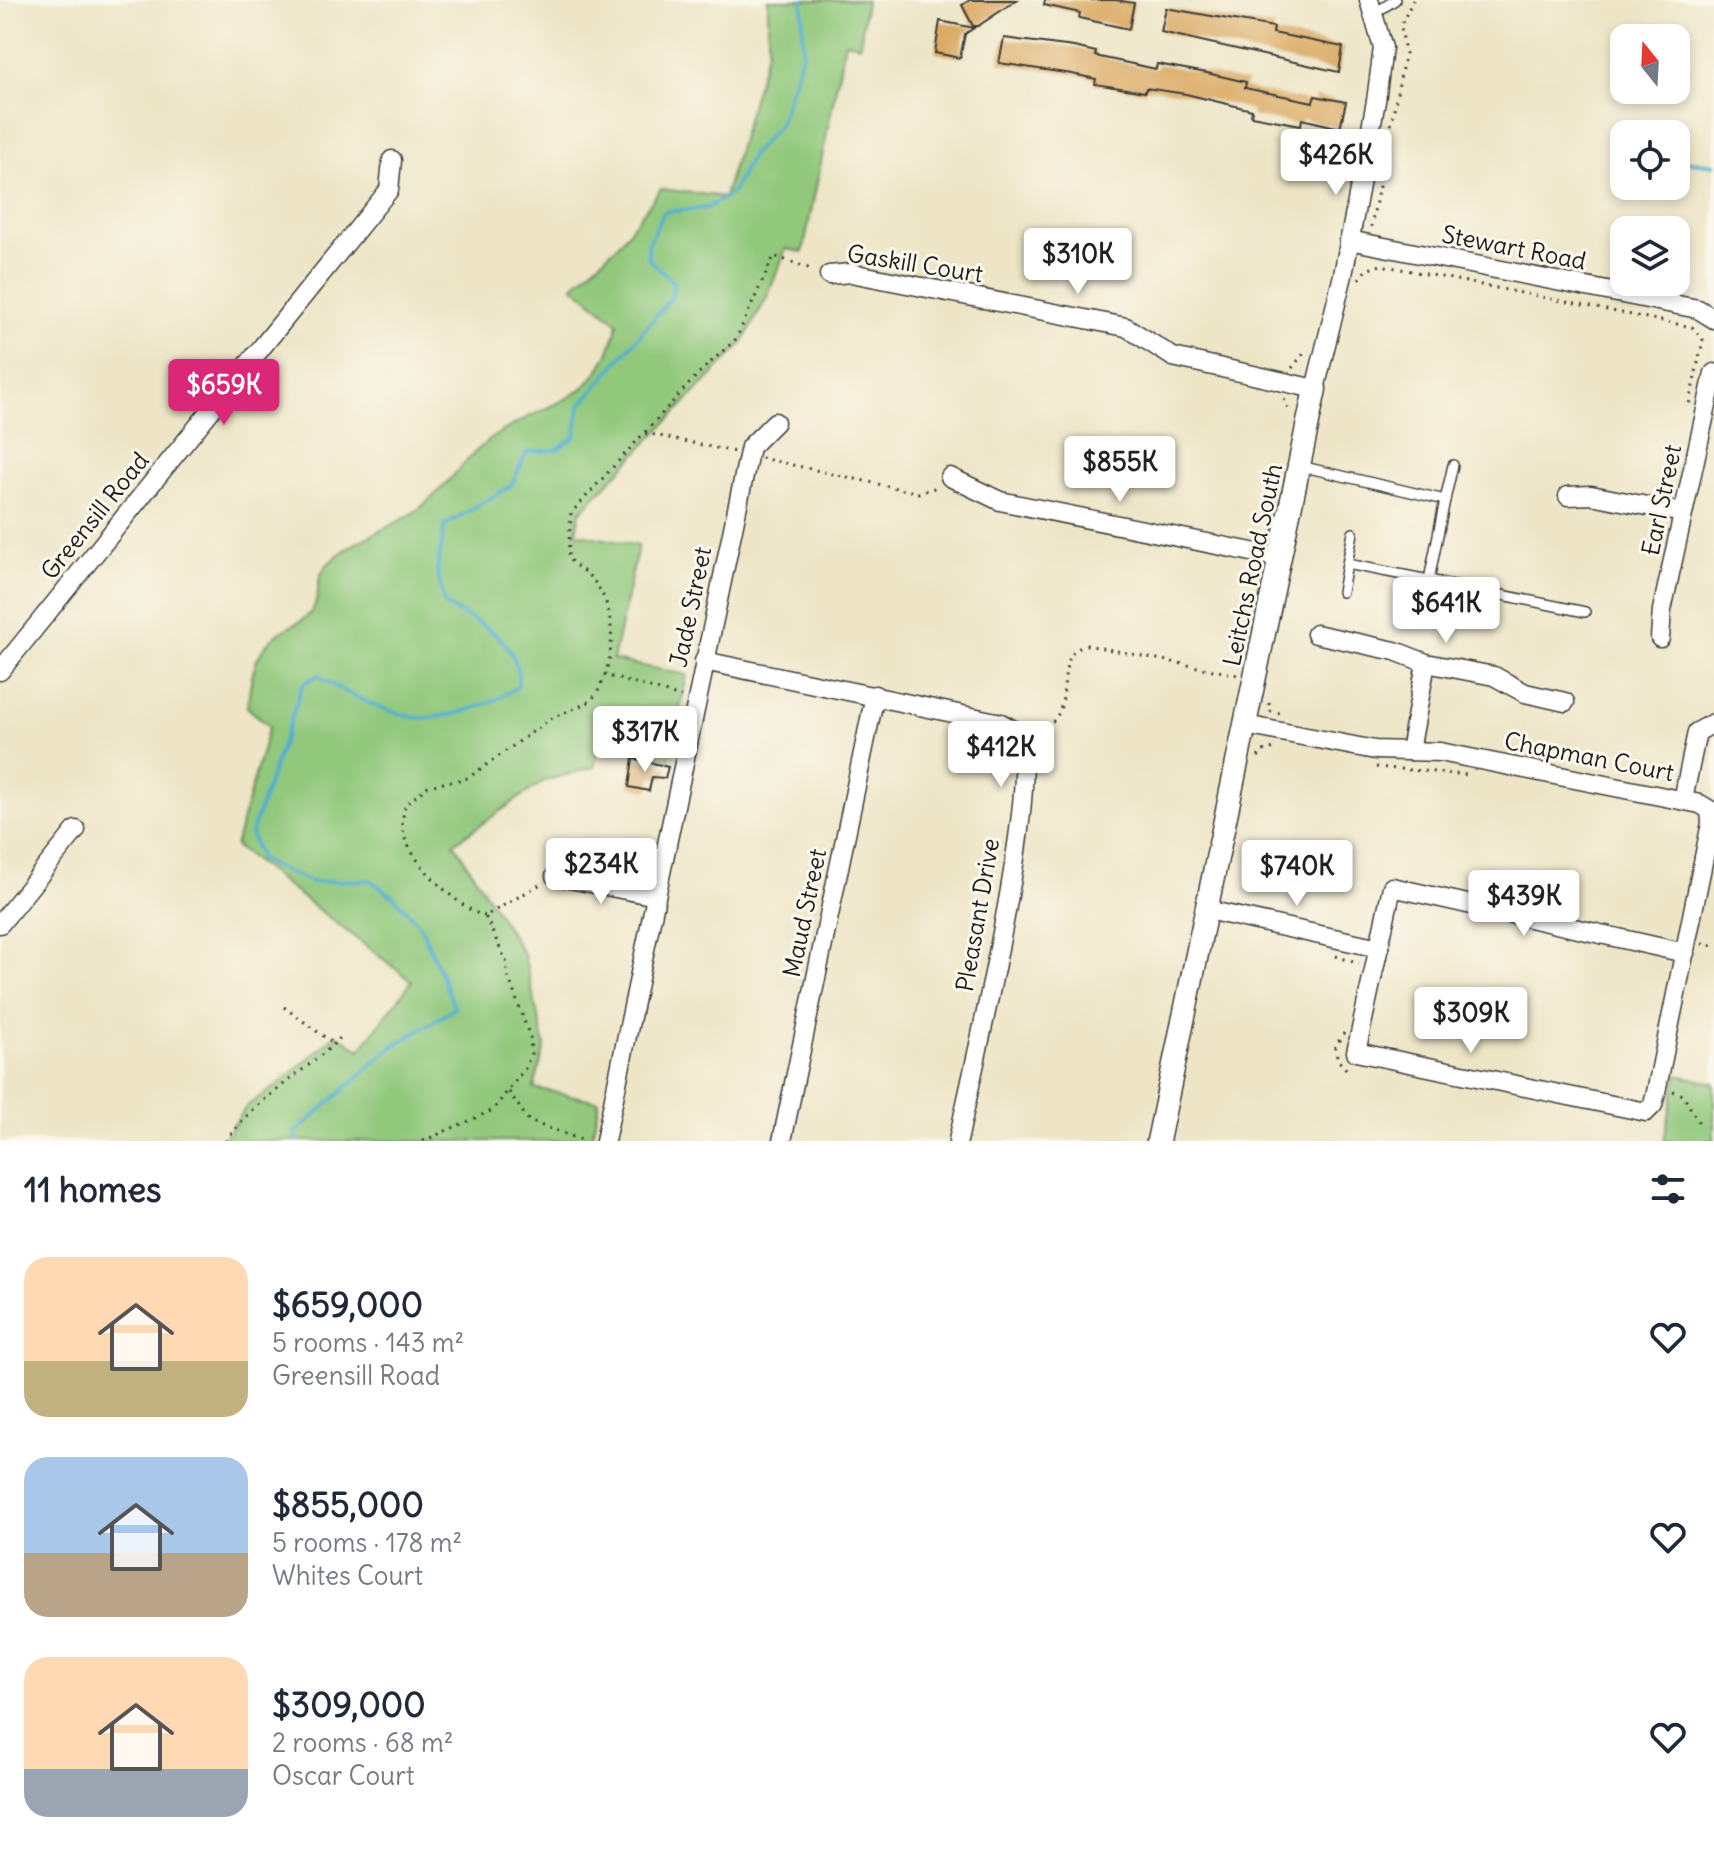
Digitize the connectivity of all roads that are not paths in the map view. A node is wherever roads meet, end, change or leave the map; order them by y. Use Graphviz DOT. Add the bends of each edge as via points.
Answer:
graph roads {
  1 [pos="1395,0"];
  2 [pos="1372,6"];
  3 [pos="392,160"];
  4 [pos="1349,240"];
  5 [pos="829,275"];
  6 [pos="1714,319"];
  7 [pos="1714,373"];
  8 [pos="1315,389"];
  9 [pos="775,422"];
  10 [pos="1453,465"];
  11 [pos="1300,466"];
  12 [pos="950,477"];
  13 [pos="1568,496"];
  14 [pos="1445,500"];
  15 [pos="1683,513"];
  16 [pos="1353,533"];
  17 [pos="1281,558"];
  18 [pos="1347,564"];
  19 [pos="1429,580"];
  20 [pos="1342,592"];
  21 [pos="1585,612"];
  22 [pos="1316,634"];
  23 [pos="1660,638"];
  24 [pos="704,661"];
  25 [pos="1426,663"];
  26 [pos="0,671"];
  27 [pos="875,695"];
  28 [pos="1565,702"];
  29 [pos="1714,723"];
  30 [pos="1245,725"];
  31 [pos="1410,751"];
  32 [pos="1683,800"];
  33 [pos="76,830"];
  34 [pos="555,876"];
  35 [pos="656,896"];
  36 [pos="1207,910"];
  37 [pos="0,924"];
  38 [pos="1379,948"];
  39 [pos="1685,953"];
  40 [pos="605,1141"];
  41 [pos="782,1141"];
  42 [pos="958,1141"];
  43 [pos="1158,1141"];
  1 -- 2 [label="lane"];
  2 -- 4 [label="street, Leitchs Road South" via="1383,48"];
  3 -- 26 [label="street, Greensill Road" via="389,190"];
  4 -- 6 [label="street, Stewart Road" via="1698,309"];
  4 -- 8 [label="street, Leitchs Road South"];
  5 -- 8 [label="street, Gaskill Court" via="851,273 1126,327 1173,357"];
  7 -- 15 [label="street, Earl Street"];
  8 -- 11 [label="street, Leitchs Road South"];
  9 -- 24 [label="street, Jade Street" via="750,447"];
  10 -- 14 [label="lane"];
  11 -- 14 [label="lane"];
  11 -- 17 [label="street, Leitchs Road South"];
  12 -- 17 [label="street" via="1000,501"];
  13 -- 15 [label="street" via="1591,495"];
  14 -- 19 [label="lane"];
  15 -- 23 [label="street, Earl Street"];
  16 -- 18 [label="lane"];
  17 -- 30 [label="street, Leitchs Road South"];
  18 -- 19 [label="lane"];
  18 -- 20 [label="lane"];
  19 -- 21 [label="lane"];
  22 -- 25 [label="street"];
  24 -- 27 [label="street"];
  24 -- 35 [label="street, Jade Street"];
  25 -- 28 [label="street" via="1494,676 1525,693"];
  25 -- 31 [label="street"];
  27 -- 41 [label="street, Maud Street"];
  27 -- 42 [label="street, Pleasant Drive" via="1001,723 1019,733 1025,745 1014,862"];
  29 -- 32 [label="street" via="1697,732"];
  30 -- 31 [label="street, Chapman Court" via="1375,750"];
  30 -- 36 [label="street, Leitchs Road South"];
  31 -- 32 [label="street, Chapman Court" via="1440,752"];
  32 -- 39 [label="street, Chapman Court" via="1710,810 1711,823"];
  33 -- 37 [label="street"];
  34 -- 35 [label="street"];
  35 -- 40 [label="street, Jade Street"];
  36 -- 38 [label="street"];
  36 -- 43 [label="street, Leitchs Road South"];
  38 -- 39 [label="street" via="1392,887"];
  38 -- 39 [label="street, Chapman Court" via="1356,1052 1646,1112 1653,1105"];
}
